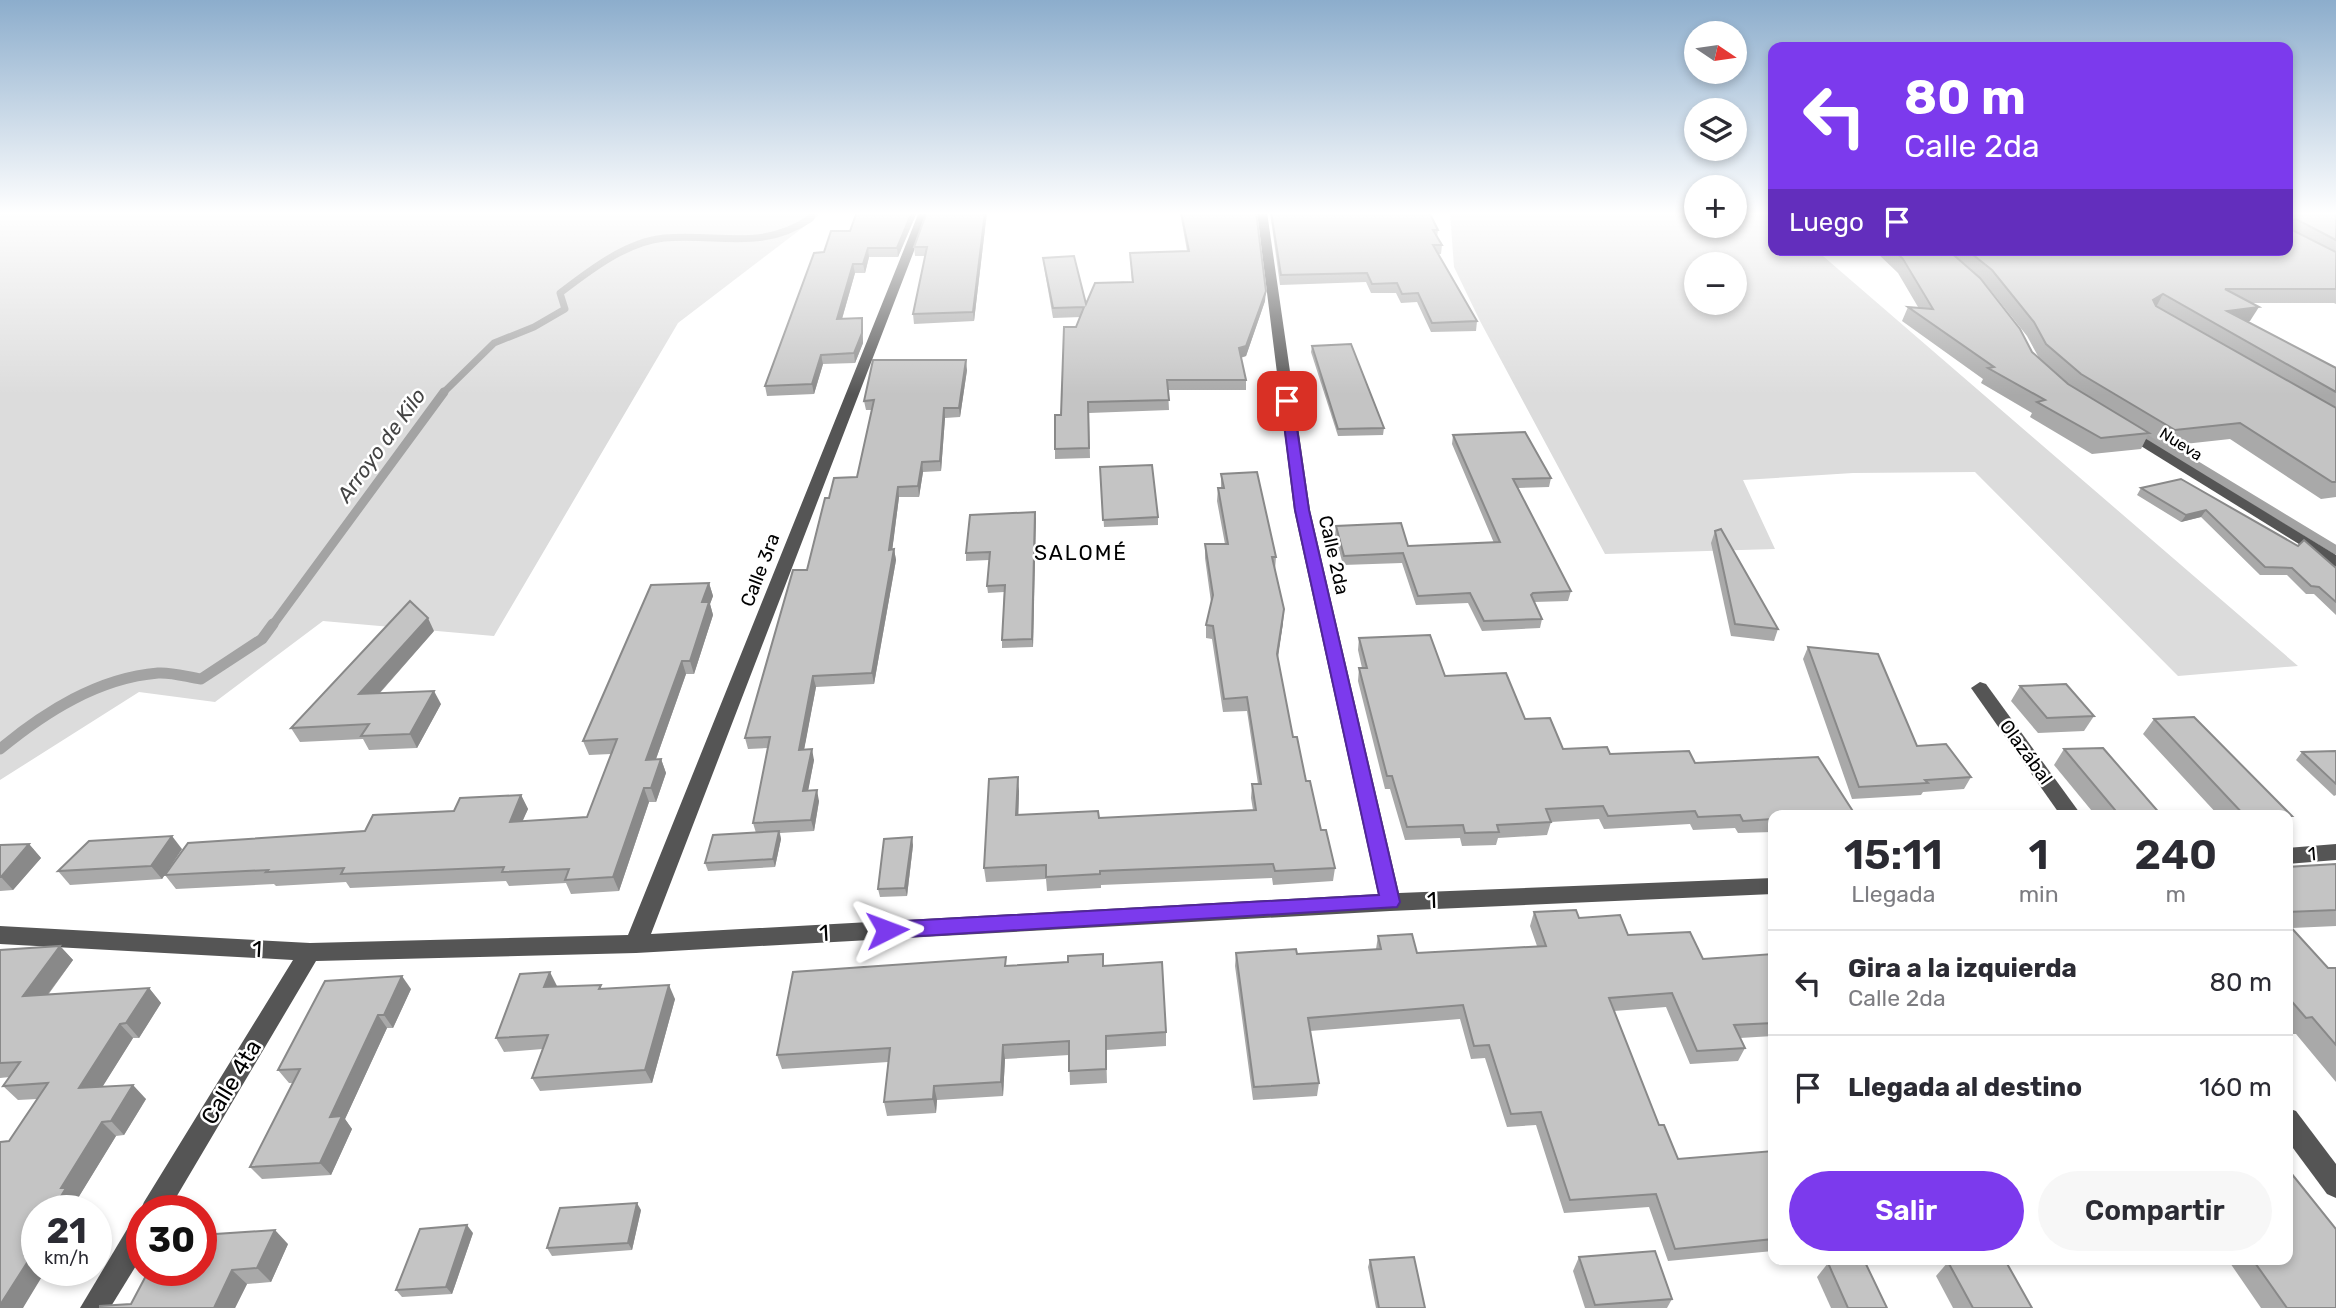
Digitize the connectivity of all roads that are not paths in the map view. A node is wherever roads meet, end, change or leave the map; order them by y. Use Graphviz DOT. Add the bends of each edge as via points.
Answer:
graph roads {
  1 [pos="900,273"];
  2 [pos="1270,273"];
  3 [pos="2114,423"];
  4 [pos="2336,562"];
  5 [pos="1980,688"];
  6 [pos="2067,810"];
  7 [pos="2336,852"];
  8 [pos="2293,856"];
  9 [pos="1768,886"];
  10 [pos="1390,902"];
  11 [pos="0,935"];
  12 [pos="636,944"];
  13 [pos="310,952"];
  14 [pos="2293,1127"];
  15 [pos="2336,1185"];
  16 [pos="163,1195"];
  17 [pos="126,1256"];
  18 [pos="94,1308"];
  1 -- 12 [label="street, Calle 3ra"];
  2 -- 10 [label="street, Calle 2da" via="1302,510"];
  3 -- 4 [label="street, Nueva"];
  5 -- 6 [label="street, Olazábal"];
  7 -- 8 [label="street, 1"];
  9 -- 10 [label="street, 1"];
  10 -- 12 [label="street, 1"];
  11 -- 13 [label="street, 1"];
  12 -- 13 [label="street, 1"];
  13 -- 16 [label="street, Calle 4ta"];
  14 -- 15 [label="street"];
  17 -- 18 [label="street"];
}
